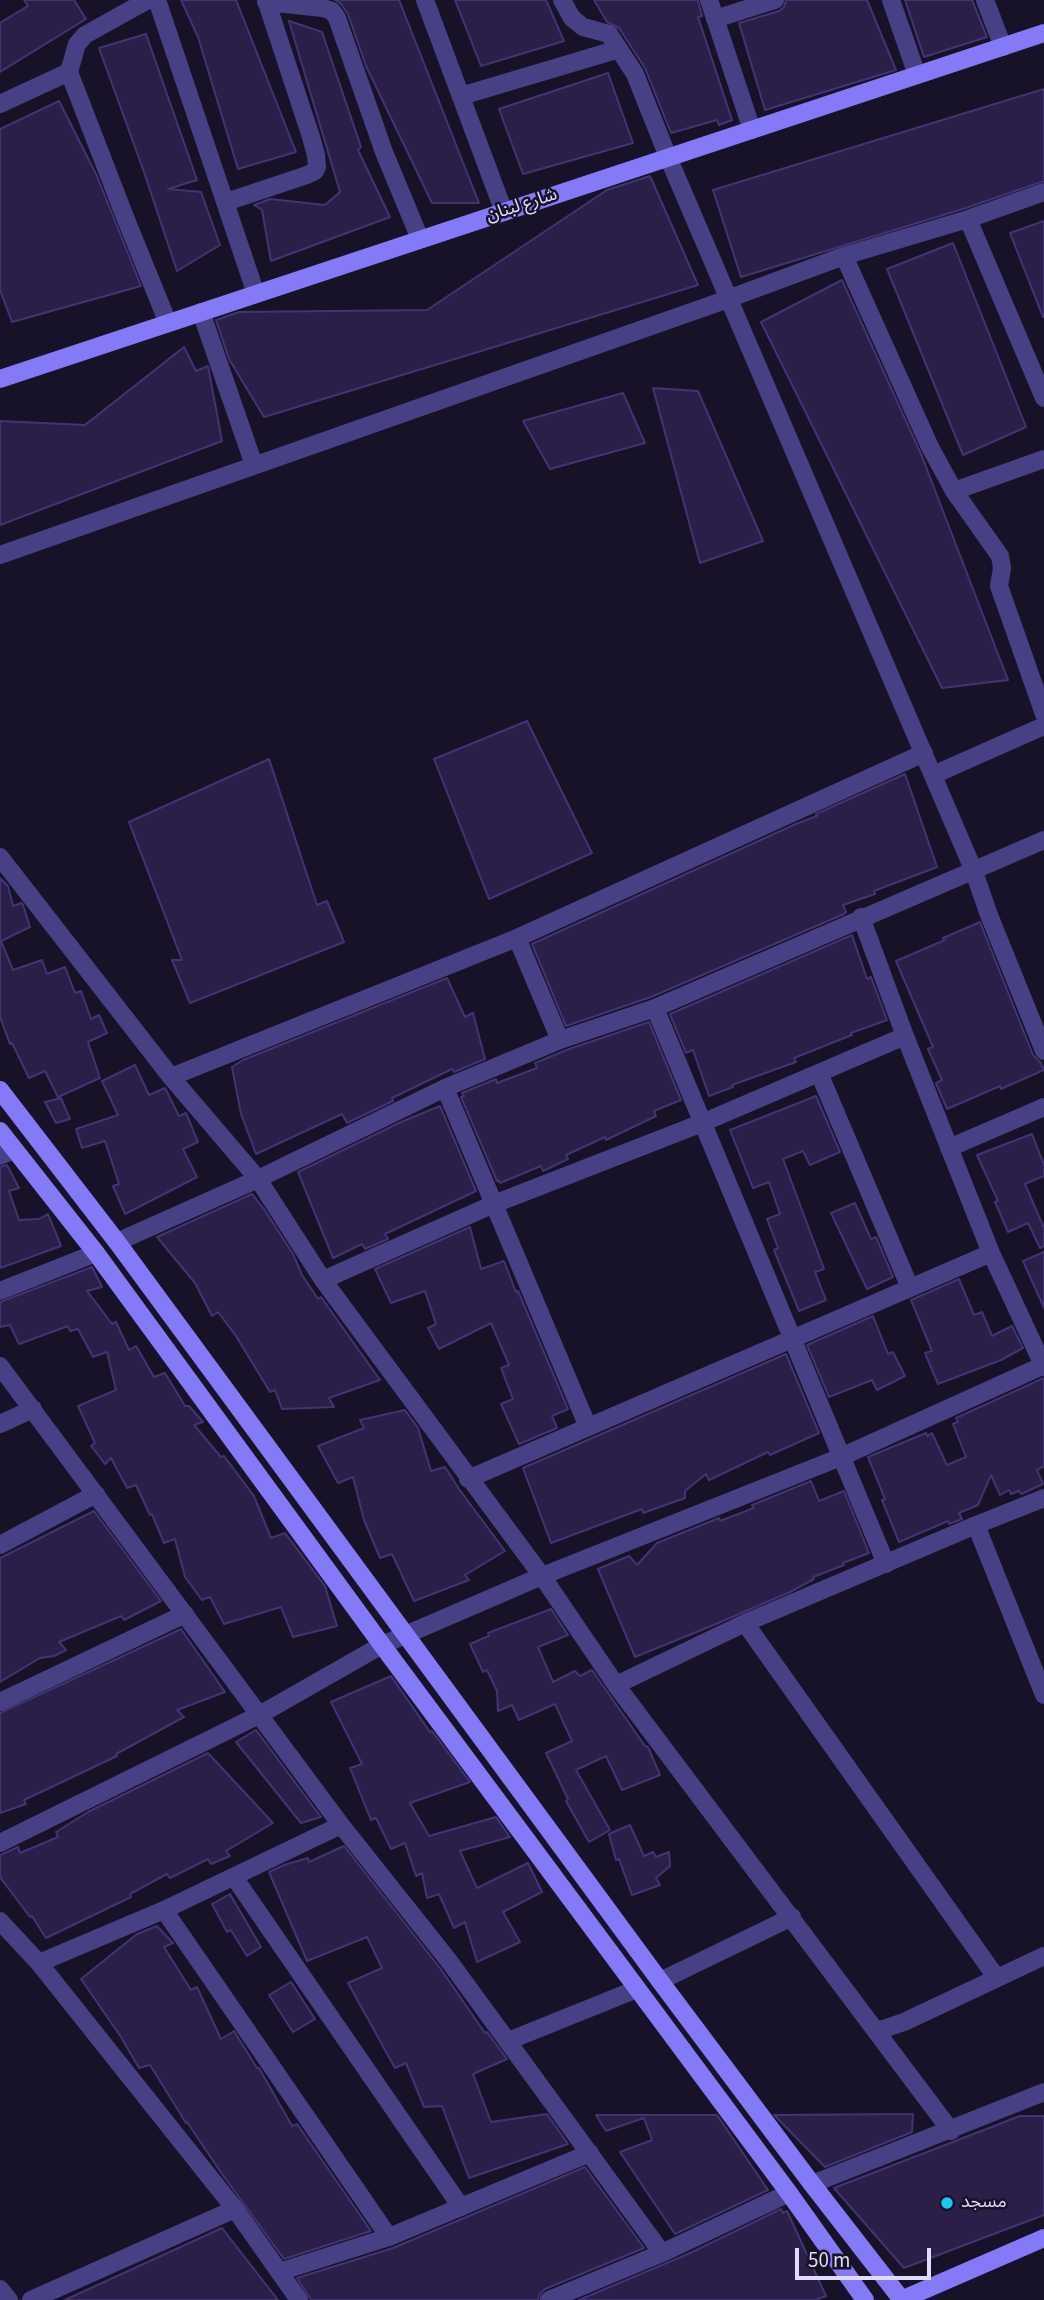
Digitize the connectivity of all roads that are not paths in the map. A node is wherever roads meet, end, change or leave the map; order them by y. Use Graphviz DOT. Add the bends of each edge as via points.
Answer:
graph roads {
  1 [pos="148,0"];
  2 [pos="157,0"];
  3 [pos="425,0"];
  4 [pos="562,0"];
  5 [pos="709,0"];
  6 [pos="775,0"];
  7 [pos="891,0"];
  8 [pos="985,0"];
  9 [pos="266,1"];
  10 [pos="715,19"];
  11 [pos="1044,33"];
  12 [pos="1003,47"];
  13 [pos="619,48"];
  14 [pos="69,72"];
  15 [pos="917,75"];
  16 [pos="461,96"];
  17 [pos="0,104"];
  18 [pos="752,130"];
  19 [pos="668,157"];
  20 [pos="1044,192"];
  21 [pos="226,202"];
  22 [pos="504,212"];
  23 [pos="968,219"];
  24 [pos="420,239"];
  25 [pos="844,256"];
  26 [pos="256,294"];
  27 [pos="729,298"];
  28 [pos="201,312"];
  29 [pos="168,323"];
  30 [pos="0,379"];
  31 [pos="1044,398"];
  32 [pos="1044,458"];
  33 [pos="254,465"];
  34 [pos="954,491"];
  35 [pos="0,555"];
  36 [pos="1044,714"];
  37 [pos="1044,726"];
  38 [pos="924,753"];
  39 [pos="933,775"];
  40 [pos="1044,840"];
  41 [pos="0,857"];
  42 [pos="973,869"];
  43 [pos="861,918"];
  44 [pos="517,938"];
  45 [pos="654,1008"];
  46 [pos="905,1036"];
  47 [pos="560,1040"];
  48 [pos="1044,1051"];
  49 [pos="819,1073"];
  50 [pos="171,1077"];
  51 [pos="445,1088"];
  52 [pos="0,1090"];
  53 [pos="1044,1107"];
  54 [pos="702,1124"];
  55 [pos="0,1131"];
  56 [pos="949,1148"];
  57 [pos="7,1153"];
  58 [pos="258,1178"];
  59 [pos="494,1203"];
  60 [pos="117,1242"];
  61 [pos="96,1253"];
  62 [pos="991,1253"];
  63 [pos="323,1280"];
  64 [pos="910,1287"];
  65 [pos="0,1291"];
  66 [pos="792,1339"];
  67 [pos="1044,1365"];
  68 [pos="0,1366"];
  69 [pos="33,1409"];
  70 [pos="0,1424"];
  71 [pos="588,1427"];
  72 [pos="841,1457"];
  73 [pos="468,1479"];
  74 [pos="96,1494"];
  75 [pos="1044,1498"];
  76 [pos="976,1525"];
  77 [pos="0,1545"];
  78 [pos="886,1564"];
  79 [pos="542,1576"];
  80 [pos="186,1614"];
  81 [pos="745,1623"];
  82 [pos="405,1635"];
  83 [pos="382,1645"];
  84 [pos="616,1685"];
  85 [pos="1044,1695"];
  86 [pos="0,1702"];
  87 [pos="261,1714"];
  88 [pos="341,1825"];
  89 [pos="0,1843"];
  90 [pos="234,1877"];
  91 [pos="164,1910"];
  92 [pos="792,1917"];
  93 [pos="0,1921"];
  94 [pos="1044,1956"];
  95 [pos="39,1963"];
  96 [pos="996,1977"];
  97 [pos="660,1981"];
  98 [pos="637,1989"];
  99 [pos="877,2031"];
  100 [pos="508,2041"];
  101 [pos="1044,2092"];
  102 [pos="951,2131"];
  103 [pos="590,2153"];
  104 [pos="812,2185"];
  105 [pos="789,2193"];
  106 [pos="461,2207"];
  107 [pos="235,2209"];
  108 [pos="389,2237"];
  109 [pos="1044,2238"];
  110 [pos="662,2253"];
  111 [pos="279,2272"];
  112 [pos="0,2289"];
  113 [pos="9,2300"];
  114 [pos="31,2300"];
  115 [pos="299,2300"];
  116 [pos="549,2300"];
  117 [pos="865,2300"];
  118 [pos="901,2300"];
  1 -- 14 [label="street" via="85,35 77,44"];
  2 -- 21 [label="street"];
  3 -- 16 [label="street"];
  4 -- 13 [label="street" via="572,18 590,31 609,34"];
  5 -- 10 [label="street"];
  6 -- 10 [label="street"];
  7 -- 15 [label="street"];
  8 -- 12 [label="street"];
  9 -- 21 [label="street" via="317,167 307,175"];
  9 -- 24 [label="street" via="323,8 337,18"];
  10 -- 18 [label="street"];
  11 -- 12 [label="street, شارع لبنان"];
  12 -- 15 [label="street, شارع لبنان"];
  13 -- 16 [label="street"];
  13 -- 19 [label="street" via="635,74"];
  14 -- 17 [label="street"];
  14 -- 29 [label="street"];
  15 -- 18 [label="street, شارع لبنان"];
  16 -- 22 [label="street"];
  18 -- 19 [label="street, شارع لبنان"];
  19 -- 22 [label="street, شارع لبنان"];
  19 -- 27 [label="street"];
  20 -- 23 [label="street"];
  21 -- 26 [label="street"];
  22 -- 24 [label="street, شارع لبنان"];
  23 -- 25 [label="street"];
  23 -- 31 [label="street"];
  24 -- 26 [label="street, شارع لبنان"];
  25 -- 27 [label="street"];
  25 -- 34 [label="street"];
  26 -- 28 [label="street, شارع لبنان"];
  27 -- 33 [label="street"];
  27 -- 38 [label="street"];
  28 -- 29 [label="street, شارع لبنان"];
  28 -- 33 [label="street"];
  29 -- 30 [label="street, شارع لبنان"];
  32 -- 34 [label="street"];
  33 -- 35 [label="street"];
  34 -- 36 [label="street" via="1000,556 999,586"];
  37 -- 39 [label="street"];
  38 -- 39 [label="street"];
  38 -- 44 [label="street"];
  39 -- 42 [label="street"];
  40 -- 42 [label="street"];
  41 -- 50 [label="street"];
  42 -- 43 [label="street"];
  42 -- 48 [label="street"];
  43 -- 45 [label="street"];
  43 -- 46 [label="street"];
  44 -- 47 [label="street"];
  44 -- 50 [label="street"];
  45 -- 47 [label="street"];
  45 -- 54 [label="street"];
  46 -- 49 [label="street"];
  46 -- 56 [label="street"];
  47 -- 51 [label="street"];
  49 -- 54 [label="street"];
  49 -- 64 [label="street"];
  50 -- 58 [label="street"];
  51 -- 58 [label="street"];
  51 -- 59 [label="street"];
  52 -- 60 [label="street"];
  53 -- 56 [label="street"];
  54 -- 59 [label="street"];
  54 -- 66 [label="street"];
  55 -- 57 [label="street"];
  56 -- 62 [label="street"];
  57 -- 61 [label="street"];
  58 -- 60 [label="street"];
  58 -- 63 [label="street"];
  59 -- 63 [label="street"];
  59 -- 71 [label="street"];
  60 -- 82 [label="street"];
  61 -- 65 [label="street"];
  61 -- 83 [label="street"];
  62 -- 64 [label="street"];
  62 -- 67 [label="street"];
  63 -- 73 [label="street"];
  64 -- 66 [label="street"];
  66 -- 71 [label="street"];
  66 -- 72 [label="street"];
  67 -- 72 [label="street"];
  68 -- 69 [label="street"];
  69 -- 70 [label="street"];
  69 -- 74 [label="street"];
  71 -- 73 [label="street"];
  72 -- 78 [label="street"];
  72 -- 79 [label="street"];
  73 -- 79 [label="street"];
  74 -- 77 [label="street"];
  74 -- 80 [label="street"];
  75 -- 76 [label="street"];
  76 -- 78 [label="street"];
  76 -- 85 [label="street"];
  78 -- 81 [label="street"];
  79 -- 82 [label="street"];
  79 -- 84 [label="street"];
  80 -- 86 [label="street"];
  80 -- 87 [label="street"];
  81 -- 84 [label="street"];
  81 -- 96 [label="street"];
  82 -- 83 [label="street"];
  82 -- 97 [label="street"];
  83 -- 87 [label="street"];
  83 -- 98 [label="street"];
  84 -- 92 [label="street"];
  87 -- 88 [label="street"];
  87 -- 89 [label="street"];
  88 -- 90 [label="street"];
  88 -- 100 [label="street"];
  90 -- 91 [label="street"];
  90 -- 106 [label="street"];
  91 -- 95 [label="street"];
  91 -- 108 [label="street"];
  92 -- 97 [label="street"];
  92 -- 99 [label="street"];
  93 -- 95 [label="street"];
  94 -- 96 [label="street"];
  95 -- 107 [label="street"];
  96 -- 99 [label="street"];
  97 -- 104 [label="street"];
  98 -- 100 [label="street"];
  98 -- 105 [label="street"];
  99 -- 102 [label="street"];
  100 -- 103 [label="street"];
  101 -- 102 [label="street"];
  102 -- 104 [label="street"];
  103 -- 106 [label="street"];
  103 -- 110 [label="street"];
  104 -- 118 [label="street"];
  105 -- 110 [label="street"];
  105 -- 117 [label="street"];
  106 -- 108 [label="street"];
  107 -- 111 [label="street"];
  107 -- 114 [label="street"];
  108 -- 111 [label="street"];
  109 -- 118 [label="street"];
  110 -- 116 [label="street"];
  111 -- 115 [label="street"];
  112 -- 113 [label="street"];
}
